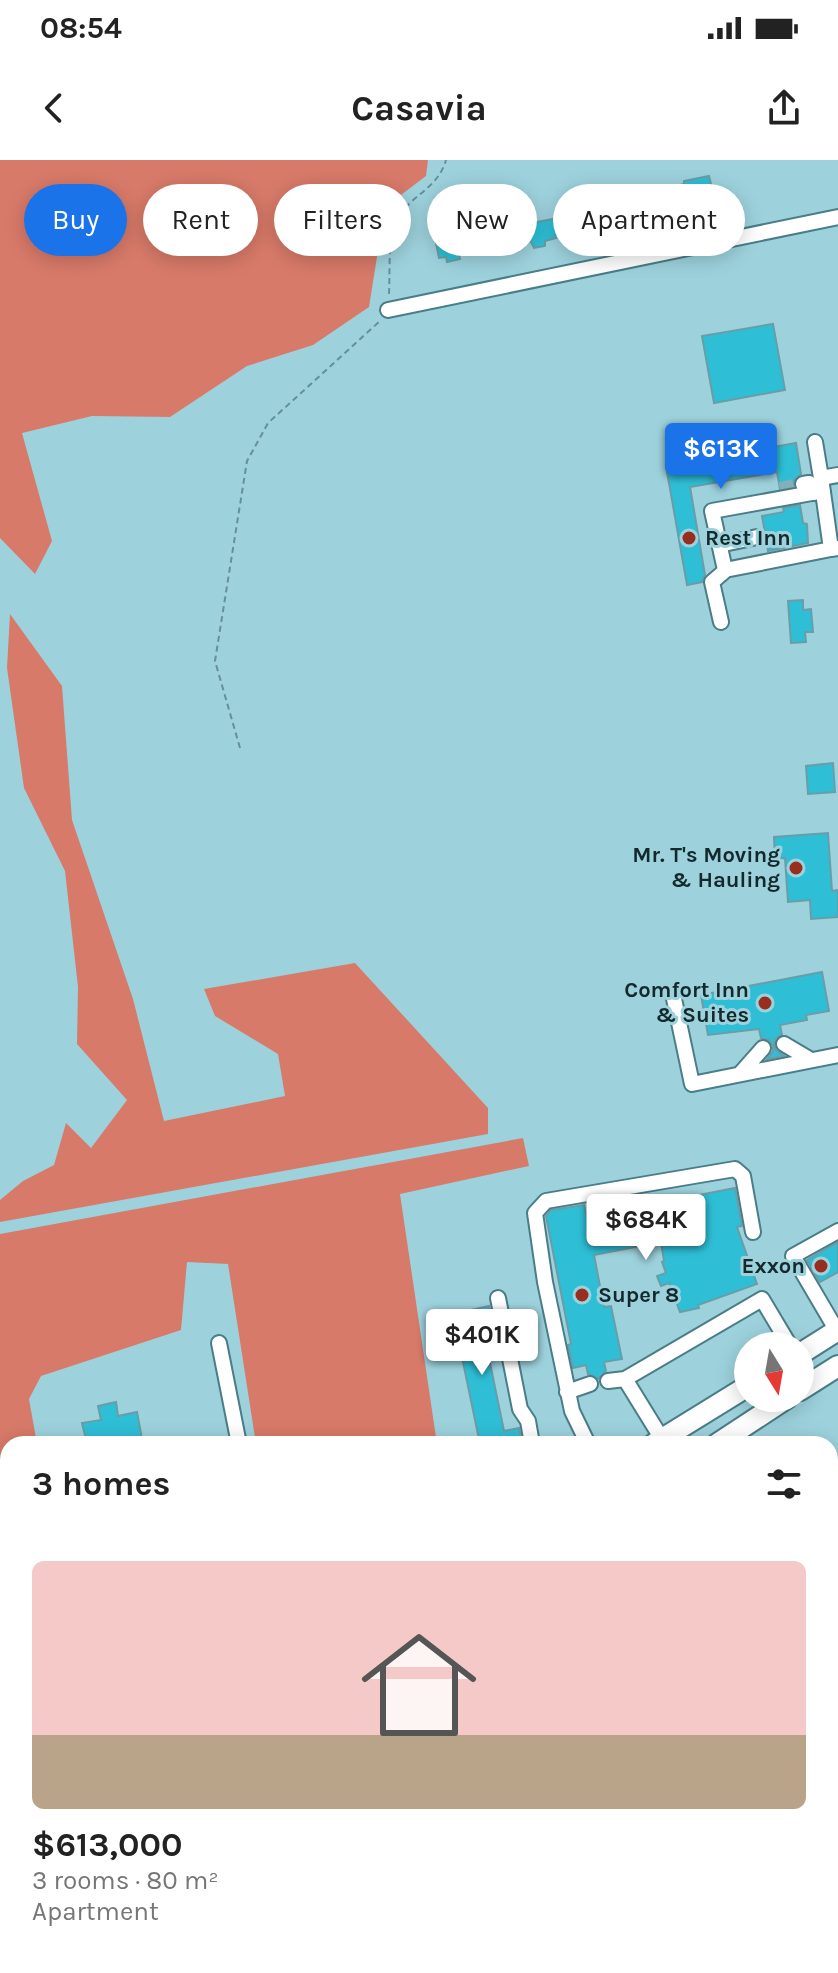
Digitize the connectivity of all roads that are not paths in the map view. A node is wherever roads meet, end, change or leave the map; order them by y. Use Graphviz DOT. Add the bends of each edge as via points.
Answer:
graph roads {
  1 [pos="838,217"];
  2 [pos="388,310"];
  3 [pos="815,442"];
  4 [pos="838,475"];
  5 [pos="815,486"];
  6 [pos="780,489"];
  7 [pos="765,501"];
  8 [pos="833,520"];
  9 [pos="757,537"];
  10 [pos="719,545"];
  11 [pos="835,548"];
  12 [pos="726,570"];
  13 [pos="721,622"];
  14 [pos="673,994"];
  15 [pos="784,1044"];
  16 [pos="763,1048"];
  17 [pos="838,1055"];
  18 [pos="811,1060"];
  19 [pos="740,1074"];
  20 [pos="838,1231"];
  21 [pos="753,1232"];
  22 [pos="498,1298"];
  23 [pos="838,1331"];
  24 [pos="782,1332"];
  25 [pos="219,1343"];
  26 [pos="814,1346"];
  27 [pos="838,1366"];
  28 [pos="625,1379"];
  29 [pos="608,1381"];
  30 [pos="814,1381"];
  31 [pos="590,1384"];
  32 [pos="567,1392"];
  33 [pos="734,1395"];
  34 [pos="766,1412"];
  35 [pos="237,1436"];
  36 [pos="531,1436"];
  37 [pos="584,1436"];
  38 [pos="655,1436"];
  39 [pos="666,1436"];
  40 [pos="729,1436"];
  1 -- 2 [label="street"];
  3 -- 5 [label="street"];
  4 -- 5 [label="street"];
  5 -- 7 [label="street"];
  5 -- 8 [label="street"];
  6 -- 7 [label="street" via="769,491"];
  7 -- 10 [label="street" via="712,511"];
  8 -- 11 [label="street"];
  9 -- 10 [label="street"];
  10 -- 12 [label="street"];
  11 -- 12 [label="street"];
  12 -- 13 [label="street" via="712,582"];
  14 -- 19 [label="street" via="692,1084"];
  15 -- 18 [label="street"];
  16 -- 19 [label="street"];
  17 -- 18 [label="street"];
  18 -- 19 [label="street"];
  20 -- 23 [label="street" via="793,1256"];
  21 -- 32 [label="street" via="743,1176 735,1169 546,1201 535,1213"];
  22 -- 36 [label="street" via="520,1409"];
  23 -- 26 [label="highway"];
  24 -- 28 [label="street" via="762,1299"];
  25 -- 35 [label="street"];
  27 -- 30 [label="highway"];
  28 -- 29 [label="street"];
  28 -- 38 [label="street"];
  31 -- 32 [label="street"];
  32 -- 37 [label="street"];
  33 -- 39 [label="highway"];
  34 -- 40 [label="highway"];
}
